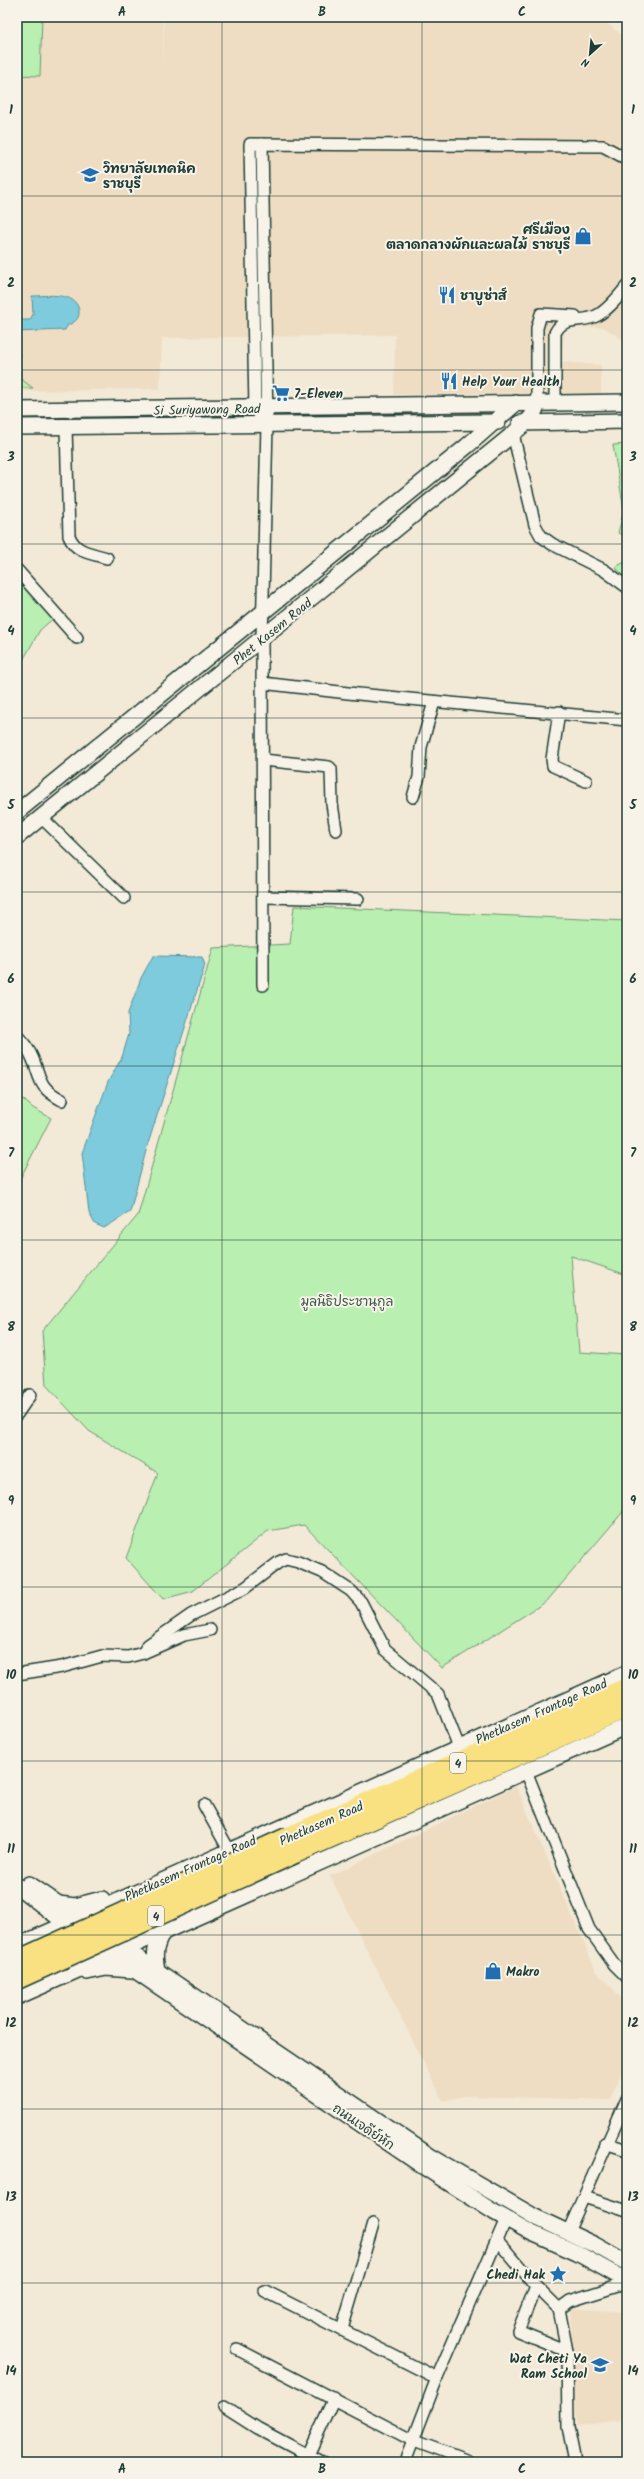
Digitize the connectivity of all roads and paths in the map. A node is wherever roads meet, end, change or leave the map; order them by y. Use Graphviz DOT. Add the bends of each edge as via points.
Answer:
graph roads {
  1 [pos="262,144"];
  2 [pos="627,159"];
  3 [pos="251,242"];
  4 [pos="263,242"];
  5 [pos="627,286"];
  6 [pos="581,318"];
  7 [pos="627,402"];
  8 [pos="516,403"];
  9 [pos="537,403"];
  10 [pos="555,403"];
  11 [pos="261,408"];
  12 [pos="17,410"];
  13 [pos="495,422"];
  14 [pos="627,422"];
  15 [pos="525,423"];
  16 [pos="267,424"];
  17 [pos="66,426"];
  18 [pos="17,427"];
  19 [pos="513,434"];
  20 [pos="107,558"];
  21 [pos="17,570"];
  22 [pos="627,587"];
  23 [pos="264,612"];
  24 [pos="77,638"];
  25 [pos="262,639"];
  26 [pos="262,683"];
  27 [pos="434,702"];
  28 [pos="559,712"];
  29 [pos="627,720"];
  30 [pos="262,760"];
  31 [pos="586,780"];
  32 [pos="413,797"];
  33 [pos="17,812"];
  34 [pos="41,817"];
  35 [pos="336,830"];
  36 [pos="17,837"];
  37 [pos="263,896"];
  38 [pos="124,898"];
  39 [pos="358,899"];
  40 [pos="263,985"];
  41 [pos="17,1036"];
  42 [pos="62,1100"];
  43 [pos="30,1395"];
  44 [pos="17,1414"];
  45 [pos="210,1630"];
  46 [pos="143,1653"];
  47 [pos="627,1673"];
  48 [pos="17,1674"];
  49 [pos="627,1688"];
  50 [pos="627,1707"];
  51 [pos="627,1726"];
  52 [pos="459,1747"];
  53 [pos="526,1771"];
  54 [pos="204,1805"];
  55 [pos="292,1845"];
  56 [pos="229,1850"];
  57 [pos="17,1877"];
  58 [pos="17,1886"];
  59 [pos="122,1899"];
  60 [pos="58,1904"];
  61 [pos="43,1907"];
  62 [pos="72,1921"];
  63 [pos="164,1930"];
  64 [pos="34,1939"];
  65 [pos="17,1946"];
  66 [pos="117,1951"];
  67 [pos="17,1961"];
  68 [pos="134,1970"];
  69 [pos="158,1972"];
  70 [pos="68,1973"];
  71 [pos="627,1978"];
  72 [pos="17,1979"];
  73 [pos="17,1997"];
  74 [pos="627,2099"];
  75 [pos="605,2143"];
  76 [pos="627,2150"];
  77 [pos="584,2197"];
  78 [pos="627,2211"];
  79 [pos="506,2219"];
  80 [pos="373,2224"];
  81 [pos="568,2232"];
  82 [pos="497,2240"];
  83 [pos="627,2263"];
  84 [pos="627,2282"];
  85 [pos="536,2286"];
  86 [pos="265,2291"];
  87 [pos="559,2308"];
  88 [pos="342,2329"];
  89 [pos="237,2349"];
  90 [pos="567,2351"];
  91 [pos="437,2378"];
  92 [pos="334,2398"];
  93 [pos="224,2407"];
  94 [pos="414,2441"];
  95 [pos="308,2455"];
  96 [pos="321,2462"];
  97 [pos="405,2462"];
  98 [pos="471,2462"];
  99 [pos="575,2462"];
  1 -- 2 [label="street" via="603,146"];
  1 -- 3 [label="street" via="250,144"];
  1 -- 4 [label="street"];
  3 -- 4 [label="street"];
  3 -- 11 [label="street"];
  4 -- 11 [label="street"];
  5 -- 6 [label="street" via="605,310 596,316"];
  6 -- 9 [label="street" via="541,314 537,328"];
  6 -- 10 [label="street" via="564,322 558,326 555,333"];
  7 -- 10 [label="main road"];
  8 -- 9 [label="main road, Si Suriyawong Road"];
  8 -- 11 [label="main road, Si Suriyawong Road"];
  8 -- 13 [label="main road, Phet Kasem Road"];
  9 -- 10 [label="main road"];
  9 -- 15 [label="main road, Phet Kasem Road" via="536,412"];
  11 -- 12 [label="main road, Si Suriyawong Road"];
  11 -- 16 [label="street"];
  13 -- 15 [label="main road, Si Suriyawong Road"];
  13 -- 16 [label="main road, Si Suriyawong Road"];
  13 -- 23 [label="main road, Phet Kasem Road"];
  14 -- 15 [label="main road"];
  15 -- 19 [label="main road, Phet Kasem Road"];
  16 -- 17 [label="main road, Si Suriyawong Road"];
  16 -- 23 [label="street"];
  17 -- 18 [label="main road, Si Suriyawong Road"];
  17 -- 20 [label="street" via="69,536 73,546 79,550"];
  19 -- 22 [label="street" via="535,525 540,536 604,570"];
  19 -- 25 [label="main road, Phet Kasem Road"];
  21 -- 24 [label="street"];
  23 -- 25 [label="street"];
  23 -- 33 [label="main road, Phet Kasem Road"];
  25 -- 26 [label="street"];
  25 -- 34 [label="main road, Phet Kasem Road"];
  26 -- 27 [label="street"];
  26 -- 30 [label="street"];
  27 -- 28 [label="street"];
  27 -- 32 [label="street" via="421,747 419,777"];
  28 -- 29 [label="street"];
  28 -- 31 [label="street" via="553,766"];
  30 -- 35 [label="street" via="329,767"];
  30 -- 37 [label="street"];
  34 -- 36 [label="main road, Phet Kasem Road"];
  34 -- 38 [label="street"];
  37 -- 39 [label="street"];
  37 -- 40 [label="street"];
  41 -- 42 [label="street" via="31,1054 38,1079 44,1088"];
  43 -- 44 [label="street"];
  45 -- 46 [label="street" via="184,1635"];
  46 -- 48 [label="street" via="128,1657 102,1656 62,1667"];
  46 -- 52 [label="street" via="148,1644 191,1615 244,1588 279,1562 286,1559 298,1562 322,1572 351,1591 361,1602 386,1649 438,1694"];
  47 -- 52 [label="main road, Phetkasem Frontage Road / 4"];
  49 -- 55 [label="highway, Phetkasem Road / 4"];
  50 -- 55 [label="highway, Phetkasem Road / 4"];
  51 -- 53 [label="main road, 4"];
  52 -- 56 [label="main road, Phetkasem Frontage Road / 4"];
  53 -- 63 [label="main road, 4"];
  53 -- 71 [label="street" via="589,1929"];
  54 -- 56 [label="street"];
  55 -- 67 [label="highway, Phetkasem Road / 4, bridge"];
  55 -- 72 [label="highway, Phetkasem Road / 4, bridge"];
  56 -- 59 [label="main road, Phetkasem Frontage Road / 4"];
  57 -- 60 [label="main road"];
  58 -- 61 [label="main road"];
  59 -- 60 [label="main road" via="105,1898 75,1906"];
  59 -- 62 [label="main road, Phetkasem Frontage Road / 4"];
  60 -- 62 [label="main road"];
  61 -- 62 [label="main road"];
  61 -- 64 [label="main road" via="44,1923"];
  62 -- 64 [label="main road, Phetkasem Frontage Road / 4"];
  62 -- 66 [label="main road"];
  63 -- 66 [label="main road, 4"];
  63 -- 69 [label="main road" via="155,1949 154,1960"];
  64 -- 65 [label="main road, Phetkasem Frontage Road / 4"];
  66 -- 68 [label="main road, ถนนเจดีย์หัก"];
  66 -- 69 [label="main road, ถนนเจดีย์หัก"];
  66 -- 70 [label="main road, 4"];
  68 -- 70 [label="main road" via="106,1968"];
  68 -- 79 [label="main road, ถนนเจดีย์หัก" via="424,2167"];
  69 -- 81 [label="main road, ถนนเจดีย์หัก" via="430,2156 534,2217"];
  70 -- 73 [label="main road, 4"];
  74 -- 75 [label="street"];
  75 -- 76 [label="street"];
  75 -- 77 [label="street"];
  77 -- 78 [label="street"];
  77 -- 81 [label="street"];
  79 -- 82 [label="street"];
  79 -- 84 [label="main road, ถนนเจดีย์หัก" via="577,2253"];
  80 -- 88 [label="street"];
  81 -- 83 [label="main road, ถนนเจดีย์หัก"];
  82 -- 85 [label="street"];
  82 -- 91 [label="street"];
  84 -- 87 [label="street" via="570,2301"];
  85 -- 87 [label="street"];
  85 -- 90 [label="street" via="518,2331"];
  86 -- 88 [label="street" via="310,2316"];
  87 -- 90 [label="street"];
  88 -- 91 [label="street"];
  89 -- 92 [label="street"];
  90 -- 99 [label="street" via="568,2427"];
  91 -- 94 [label="street"];
  92 -- 94 [label="street"];
  92 -- 95 [label="street"];
  93 -- 95 [label="street"];
  94 -- 97 [label="street"];
  94 -- 98 [label="street"];
  95 -- 96 [label="street"];
}
